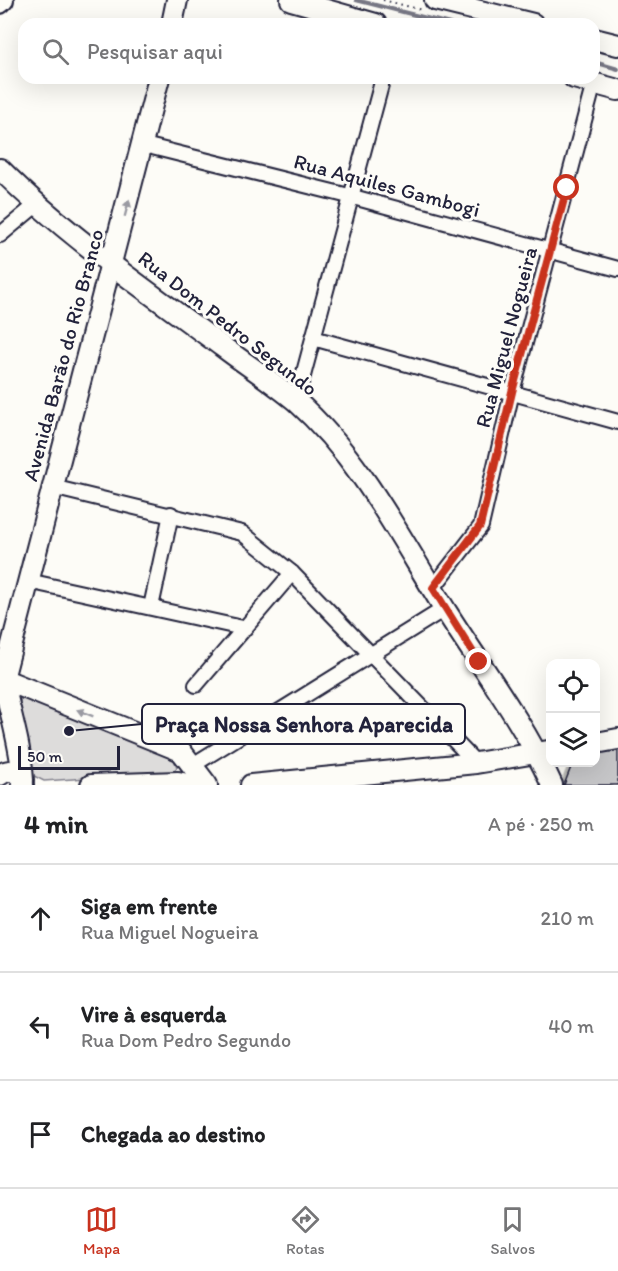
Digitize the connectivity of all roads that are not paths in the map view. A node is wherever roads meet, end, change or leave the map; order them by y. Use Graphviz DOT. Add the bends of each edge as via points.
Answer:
graph roads {
  1 [pos="3,0"];
  2 [pos="177,0"];
  3 [pos="291,0"];
  4 [pos="435,0"];
  5 [pos="0,3"];
  6 [pos="173,18"];
  7 [pos="355,18"];
  8 [pos="508,18"];
  9 [pos="600,40"];
  10 [pos="618,45"];
  11 [pos="158,84"];
  12 [pos="381,84"];
  13 [pos="594,84"];
  14 [pos="597,84"];
  15 [pos="618,90"];
  16 [pos="144,145"];
  17 [pos="0,169"];
  18 [pos="352,197"];
  19 [pos="36,205"];
  20 [pos="0,235"];
  21 [pos="550,251"];
  22 [pos="112,264"];
  23 [pos="618,268"];
  24 [pos="313,338"];
  25 [pos="512,392"];
  26 [pos="296,402"];
  27 [pos="618,422"];
  28 [pos="52,487"];
  29 [pos="171,514"];
  30 [pos="292,573"];
  31 [pos="28,581"];
  32 [pos="433,588"];
  33 [pos="151,607"];
  34 [pos="444,609"];
  35 [pos="243,628"];
  36 [pos="372,654"];
  37 [pos="3,680"];
  38 [pos="196,685"];
  39 [pos="618,739"];
  40 [pos="600,742"];
  41 [pos="544,751"];
  42 [pos="476,763"];
  43 [pos="193,765"];
  44 [pos="8,774"];
  45 [pos="184,784"];
  46 [pos="91,785"];
  47 [pos="207,785"];
  48 [pos="251,785"];
  49 [pos="552,785"];
  1 -- 5 [label="street"];
  2 -- 6 [label="street"];
  3 -- 7 [label="street"];
  4 -- 8 [label="street"];
  9 -- 10 [label="street"];
  11 -- 16 [label="street, Avenida Barão do Rio Branco"];
  12 -- 18 [label="street"];
  13 -- 21 [label="street, Rua Miguel Nogueira"];
  14 -- 15 [label="street"];
  16 -- 18 [label="street, Rua Aquiles Gambogi"];
  22 -- 16 [label="street, Avenida Barão do Rio Branco, one-way"];
  17 -- 19 [label="street, Rua Dom Pedro Segundo"];
  18 -- 21 [label="street, Rua Aquiles Gambogi"];
  18 -- 24 [label="street"];
  19 -- 20 [label="street"];
  19 -- 22 [label="street, Rua Dom Pedro Segundo"];
  21 -- 23 [label="street, Rua Aquiles Gambogi"];
  21 -- 25 [label="street, Rua Miguel Nogueira"];
  22 -- 26 [label="street, Rua Dom Pedro Segundo"];
  22 -- 28 [label="street, Avenida Barão do Rio Branco"];
  24 -- 25 [label="street"];
  24 -- 26 [label="street"];
  25 -- 27 [label="street"];
  25 -- 32 [label="street, Rua Miguel Nogueira" via="480,526"];
  26 -- 32 [label="street, Rua Dom Pedro Segundo" via="381,501"];
  28 -- 29 [label="street"];
  28 -- 31 [label="street, Avenida Barão do Rio Branco"];
  29 -- 30 [label="street" via="242,532"];
  29 -- 33 [label="street"];
  30 -- 35 [label="street"];
  30 -- 36 [label="street"];
  31 -- 33 [label="street"];
  31 -- 37 [label="street, Avenida Barão do Rio Branco"];
  32 -- 34 [label="street, Rua Dom Pedro Segundo"];
  33 -- 35 [label="street"];
  34 -- 36 [label="street"];
  34 -- 41 [label="street, Rua Dom Pedro Segundo"];
  35 -- 38 [label="street"];
  36 -- 42 [label="street"];
  36 -- 43 [label="street"];
  43 -- 37 [label="street, one-way" via="181,751"];
  37 -- 44 [label="street" via="21,751"];
  39 -- 40 [label="street"];
  41 -- 42 [label="street"];
  41 -- 49 [label="street, Rua Dom Pedro Segundo"];
  42 -- 48 [label="street"];
  43 -- 45 [label="street"];
  43 -- 47 [label="street"];
  45 -- 46 [label="street"];
}
